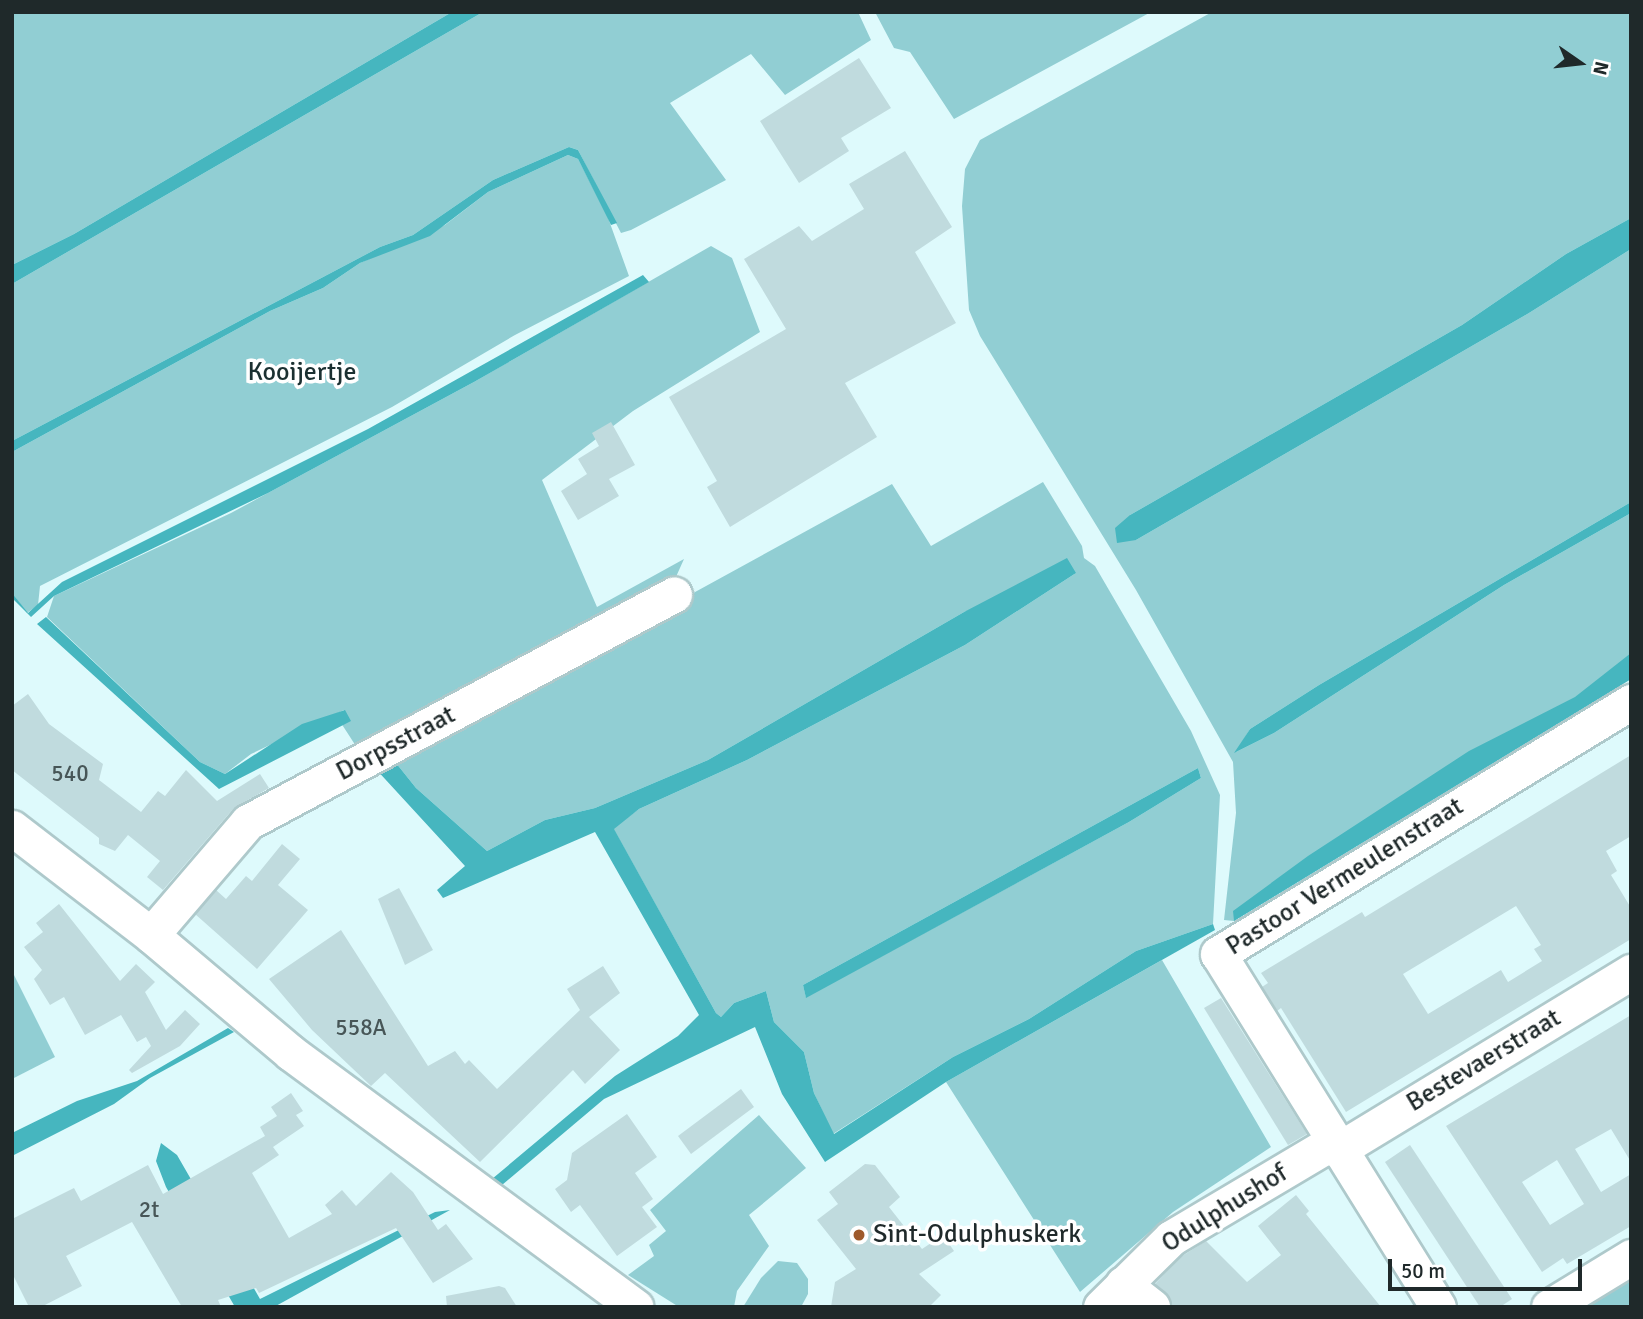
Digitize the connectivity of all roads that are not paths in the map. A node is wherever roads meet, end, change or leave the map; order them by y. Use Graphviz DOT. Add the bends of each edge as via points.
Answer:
graph roads {
  1 [pos="674,595"];
  2 [pos="1631,702"];
  3 [pos="12,828"];
  4 [pos="151,935"];
  5 [pos="1631,972"];
  6 [pos="1335,1146"];
  7 [pos="1631,1257"];
  8 [pos="1112,1296"];
  9 [pos="636,1307"];
  10 [pos="1152,1307"];
  11 [pos="1438,1307"];
  12 [pos="1549,1307"];
  1 -- 4 [label="street, Dorpsstraat" via="248,822"];
  2 -- 6 [label="street, Pastoor Vermeulenstraat" via="1218,954"];
  3 -- 4 [label="street"];
  4 -- 9 [label="street" via="291,1053"];
  5 -- 6 [label="street, Bestevaerstraat"];
  6 -- 8 [label="street, Odulphushof" via="1171,1238"];
  6 -- 11 [label="street"];
  7 -- 12 [label="street"];
  8 -- 10 [label="street, Odulphushof"];
}
